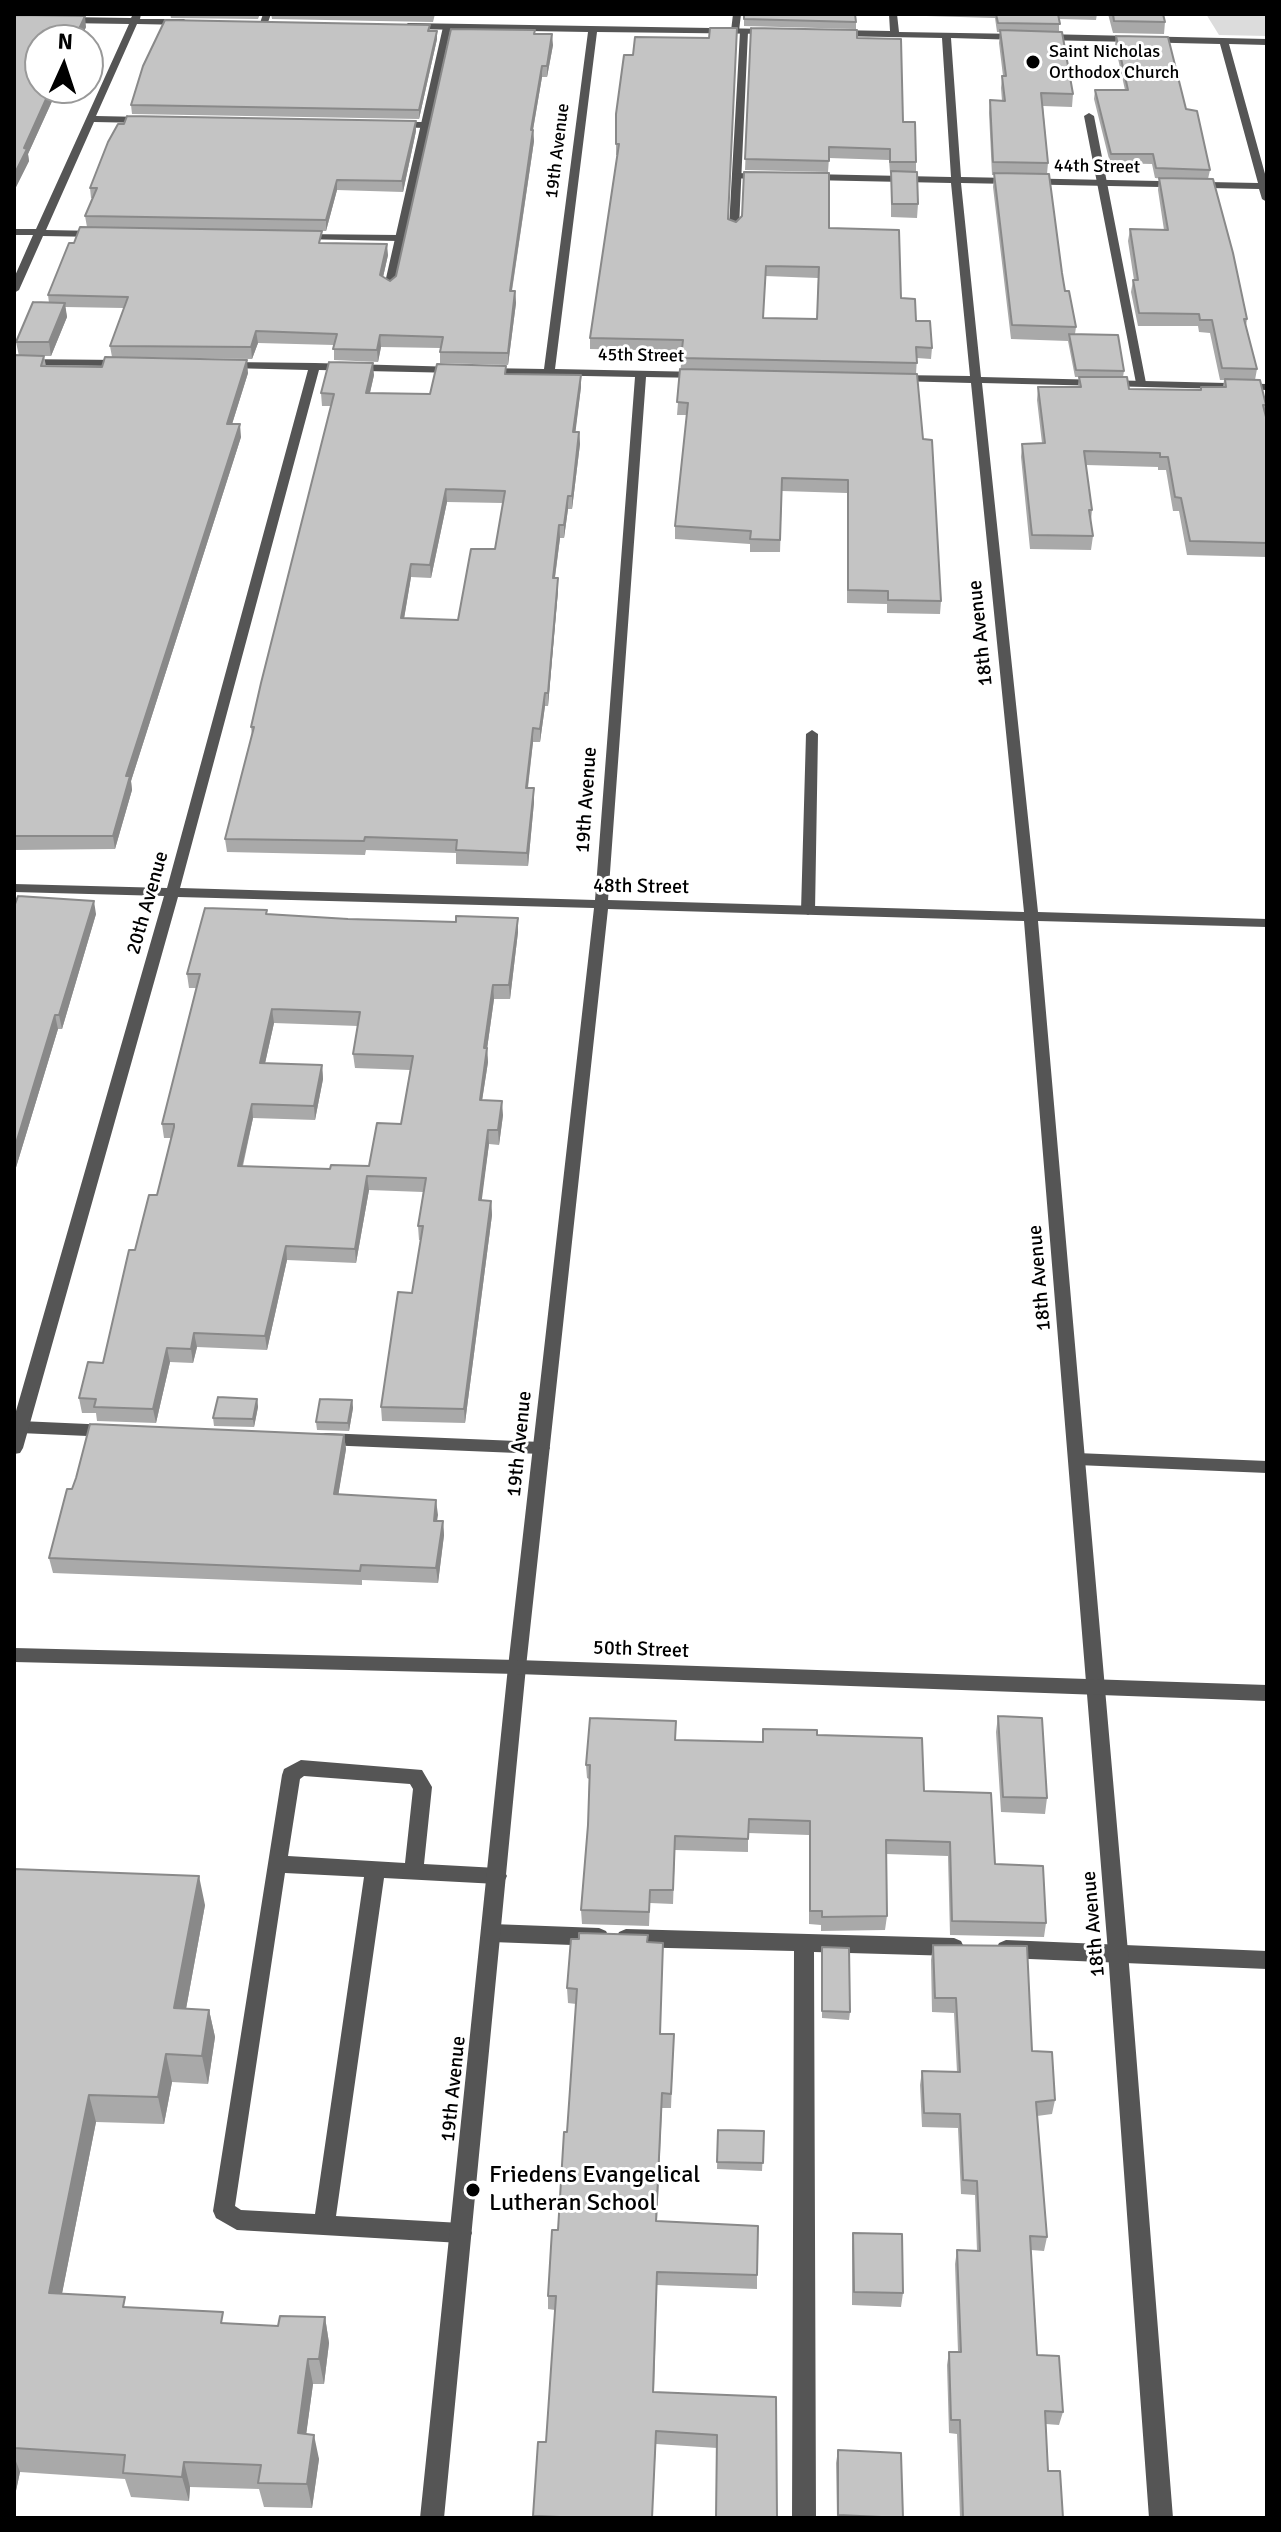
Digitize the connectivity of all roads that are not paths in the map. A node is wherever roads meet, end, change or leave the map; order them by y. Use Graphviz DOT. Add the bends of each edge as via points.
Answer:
graph roads {
  1 [pos="737,14"];
  2 [pos="893,14"];
  3 [pos="136,18"];
  4 [pos="265,19"];
  5 [pos="59,20"];
  6 [pos="192,22"];
  7 [pos="249,23"];
  8 [pos="279,24"];
  9 [pos="401,26"];
  10 [pos="447,27"];
  11 [pos="593,29"];
  12 [pos="739,32"];
  13 [pos="789,32"];
  14 [pos="819,33"];
  15 [pos="895,34"];
  16 [pos="946,36"];
  17 [pos="1224,41"];
  18 [pos="1267,42"];
  19 [pos="1089,116"];
  20 [pos="91,119"];
  21 [pos="154,120"];
  22 [pos="378,124"];
  23 [pos="426,125"];
  24 [pos="737,176"];
  25 [pos="784,177"];
  26 [pos="800,177"];
  27 [pos="956,181"];
  28 [pos="1103,183"];
  29 [pos="1264,186"];
  30 [pos="1267,199"];
  31 [pos="734,227"];
  32 [pos="14,232"];
  33 [pos="41,233"];
  34 [pos="103,234"];
  35 [pos="290,237"];
  36 [pos="399,238"];
  37 [pos="389,287"];
  38 [pos="14,290"];
  39 [pos="14,362"];
  40 [pos="141,364"];
  41 [pos="220,365"];
  42 [pos="315,366"];
  43 [pos="549,373"];
  44 [pos="641,374"];
  45 [pos="721,375"];
  46 [pos="881,378"];
  47 [pos="977,379"];
  48 [pos="1141,383"];
  49 [pos="1267,387"];
  50 [pos="812,734"];
  51 [pos="14,888"];
  52 [pos="173,890"];
  53 [pos="601,907"];
  54 [pos="808,911"];
  55 [pos="1031,916"];
  56 [pos="1267,923"];
  57 [pos="20,1427"];
  58 [pos="131,1432"];
  59 [pos="304,1439"];
  60 [pos="14,1448"];
  61 [pos="541,1448"];
  62 [pos="1077,1459"];
  63 [pos="1267,1467"];
  64 [pos="14,1655"];
  65 [pos="517,1667"];
  66 [pos="1095,1687"];
  67 [pos="1267,1693"];
  68 [pos="277,1864"];
  69 [pos="375,1870"];
  70 [pos="414,1871"];
  71 [pos="497,1876"];
  72 [pos="492,1933"];
  73 [pos="804,1944"];
  74 [pos="1118,1952"];
  75 [pos="1267,1960"];
  76 [pos="324,2225"];
  77 [pos="461,2233"];
  78 [pos="432,2518"];
  79 [pos="804,2518"];
  80 [pos="1161,2518"];
  1 -- 12 [label="street"];
  2 -- 15 [label="street"];
  3 -- 5 [label="street"];
  3 -- 6 [label="street"];
  3 -- 20 [label="street"];
  4 -- 7 [label="street"];
  4 -- 8 [label="street"];
  9 -- 10 [label="street"];
  10 -- 11 [label="street"];
  10 -- 23 [label="street"];
  11 -- 12 [label="street"];
  11 -- 43 [label="street, 19th Avenue"];
  12 -- 13 [label="street"];
  12 -- 24 [label="street"];
  14 -- 15 [label="street"];
  15 -- 16 [label="street"];
  16 -- 17 [label="street"];
  16 -- 27 [label="street, 18th Avenue"];
  17 -- 18 [label="street"];
  17 -- 29 [label="street"];
  19 -- 28 [label="street"];
  20 -- 21 [label="street"];
  20 -- 33 [label="street"];
  22 -- 23 [label="street"];
  23 -- 36 [label="street"];
  24 -- 25 [label="street"];
  24 -- 31 [label="street"];
  26 -- 27 [label="street, 44th Street"];
  27 -- 28 [label="street, 44th Street"];
  27 -- 47 [label="street, 18th Avenue"];
  28 -- 29 [label="street, 44th Street"];
  28 -- 48 [label="street"];
  29 -- 30 [label="street"];
  32 -- 33 [label="street"];
  33 -- 34 [label="street"];
  33 -- 38 [label="street"];
  35 -- 36 [label="street"];
  36 -- 37 [label="street"];
  39 -- 40 [label="street"];
  41 -- 42 [label="street, 45th Street"];
  42 -- 43 [label="street, 45th Street"];
  42 -- 52 [label="street, 20th Avenue"];
  43 -- 44 [label="street, 45th Street"];
  44 -- 45 [label="street, 45th Street"];
  44 -- 53 [label="street, 19th Avenue"];
  46 -- 47 [label="street"];
  47 -- 48 [label="street"];
  47 -- 55 [label="street, 18th Avenue"];
  48 -- 49 [label="street"];
  50 -- 54 [label="street"];
  51 -- 52 [label="street, 48th Street"];
  52 -- 53 [label="street, 48th Street"];
  52 -- 57 [label="street, 20th Avenue"];
  53 -- 54 [label="street, 48th Street"];
  53 -- 61 [label="street, 19th Avenue"];
  54 -- 55 [label="street, 48th Street"];
  55 -- 56 [label="street, 48th Street"];
  55 -- 62 [label="street, 18th Avenue"];
  57 -- 58 [label="street"];
  57 -- 60 [label="street, 20th Avenue"];
  59 -- 61 [label="street"];
  61 -- 65 [label="street, 19th Avenue"];
  62 -- 63 [label="street"];
  62 -- 66 [label="street, 18th Avenue"];
  64 -- 65 [label="street, 50th Street"];
  65 -- 66 [label="street, 50th Street"];
  65 -- 71 [label="street, 19th Avenue"];
  66 -- 67 [label="street, 50th Street"];
  66 -- 74 [label="street, 18th Avenue"];
  68 -- 69 [label="street"];
  68 -- 70 [label="street" via="291,1775 301,1768 415,1776 423,1787"];
  68 -- 76 [label="street" via="224,2211 237,2220"];
  69 -- 70 [label="street"];
  69 -- 76 [label="street"];
  70 -- 71 [label="street"];
  71 -- 72 [label="street, 19th Avenue"];
  72 -- 73 [label="street"];
  72 -- 77 [label="street, 19th Avenue"];
  73 -- 74 [label="street"];
  73 -- 79 [label="street"];
  74 -- 75 [label="street"];
  74 -- 80 [label="street, 18th Avenue"];
  76 -- 77 [label="street"];
  77 -- 78 [label="street, 19th Avenue"];
}
